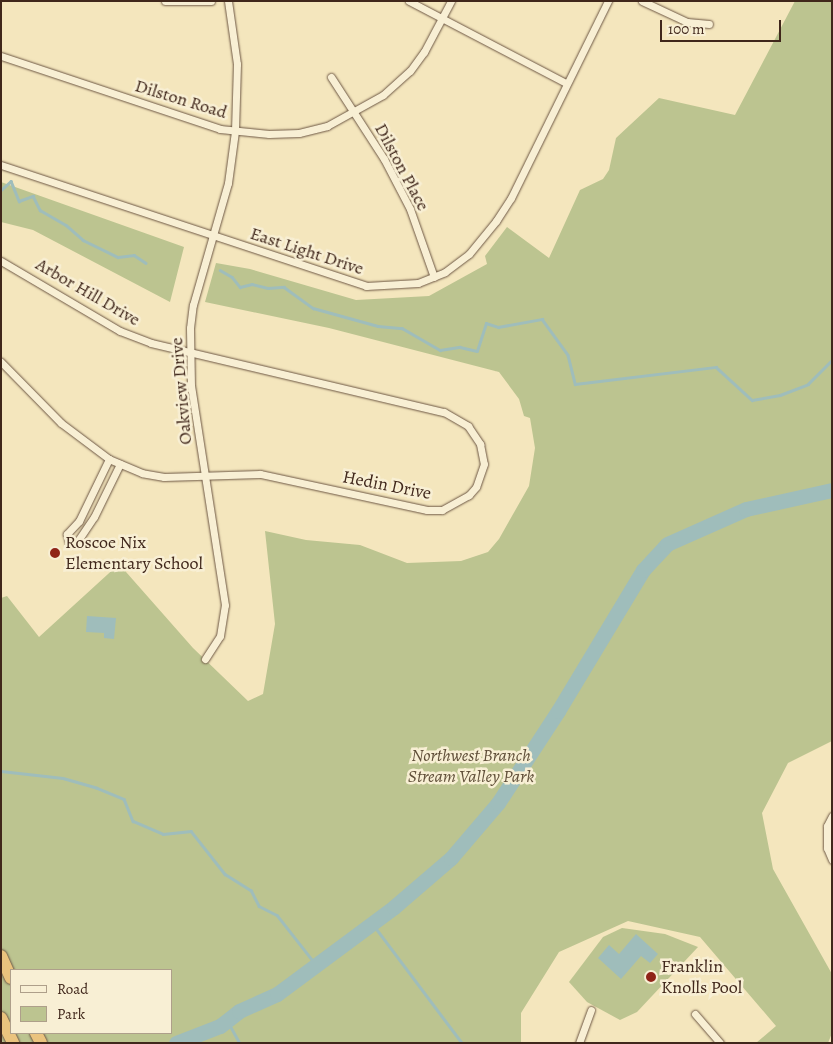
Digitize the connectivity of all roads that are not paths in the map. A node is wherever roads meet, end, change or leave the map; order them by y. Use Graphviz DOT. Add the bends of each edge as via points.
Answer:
graph roads {
  1 [pos="165,1"];
  2 [pos="211,1"];
  3 [pos="228,1"];
  4 [pos="409,1"];
  5 [pos="451,1"];
  6 [pos="608,1"];
  7 [pos="642,1"];
  8 [pos="442,18"];
  9 [pos="709,24"];
  10 [pos="1,56"];
  11 [pos="331,77"];
  12 [pos="566,83"];
  13 [pos="355,113"];
  14 [pos="235,131"];
  15 [pos="1,165"];
  16 [pos="214,236"];
  17 [pos="1,261"];
  18 [pos="434,277"];
  19 [pos="190,352"];
  20 [pos="1,362"];
  21 [pos="109,458"];
  22 [pos="120,464"];
  23 [pos="204,476"];
  24 [pos="205,659"];
  25 [pos="832,816"];
  26 [pos="832,860"];
  27 [pos="1,956"];
  28 [pos="10,976"];
  29 [pos="592,1010"];
  30 [pos="695,1014"];
  31 [pos="1,1018"];
  32 [pos="13,1043"];
  33 [pos="579,1043"];
  34 [pos="720,1043"];
  1 -- 2 [label="street"];
  3 -- 14 [label="street, Oakview Drive" via="237,64"];
  4 -- 8 [label="street"];
  5 -- 8 [label="street, Dilston Road"];
  6 -- 12 [label="street, East Light Drive"];
  7 -- 9 [label="street" via="686,22"];
  8 -- 12 [label="street"];
  8 -- 13 [label="street, Dilston Road" via="410,71 383,95"];
  10 -- 14 [label="street, Dilston Road" via="202,124"];
  11 -- 13 [label="street, Dilston Place"];
  12 -- 18 [label="street, East Light Drive" via="511,198 496,221 469,254"];
  13 -- 14 [label="street, Dilston Road" via="327,126 299,133"];
  13 -- 18 [label="street, Dilston Place" via="410,209"];
  14 -- 16 [label="street, Oakview Drive" via="228,183"];
  15 -- 16 [label="street, East Light Drive"];
  16 -- 18 [label="street, East Light Drive" via="366,286 403,286"];
  16 -- 19 [label="street, Oakview Drive" via="194,305"];
  17 -- 19 [label="street, Arbor Hill Drive" via="120,331"];
  19 -- 23 [label="street, Oakview Drive" via="191,386"];
  19 -- 23 [label="street, Hedin Drive" via="444,412 468,426 480,444 484,464 476,487 469,495 442,510 427,510 260,474"];
  20 -- 21 [label="street, Hedin Drive" via="61,423"];
  21 -- 22 [label="street, Hedin Drive"];
  21 -- 22 [label="street" via="79,521 67,534 69,543 77,542 94,518"];
  22 -- 23 [label="street, Hedin Drive" via="164,478"];
  23 -- 24 [label="street, Oakview Drive" via="225,605 220,636"];
  25 -- 26 [label="street" via="827,826 827,848"];
  27 -- 28 [label="highway"];
  29 -- 33 [label="street"];
  30 -- 34 [label="street"];
  31 -- 32 [label="highway"];
}
